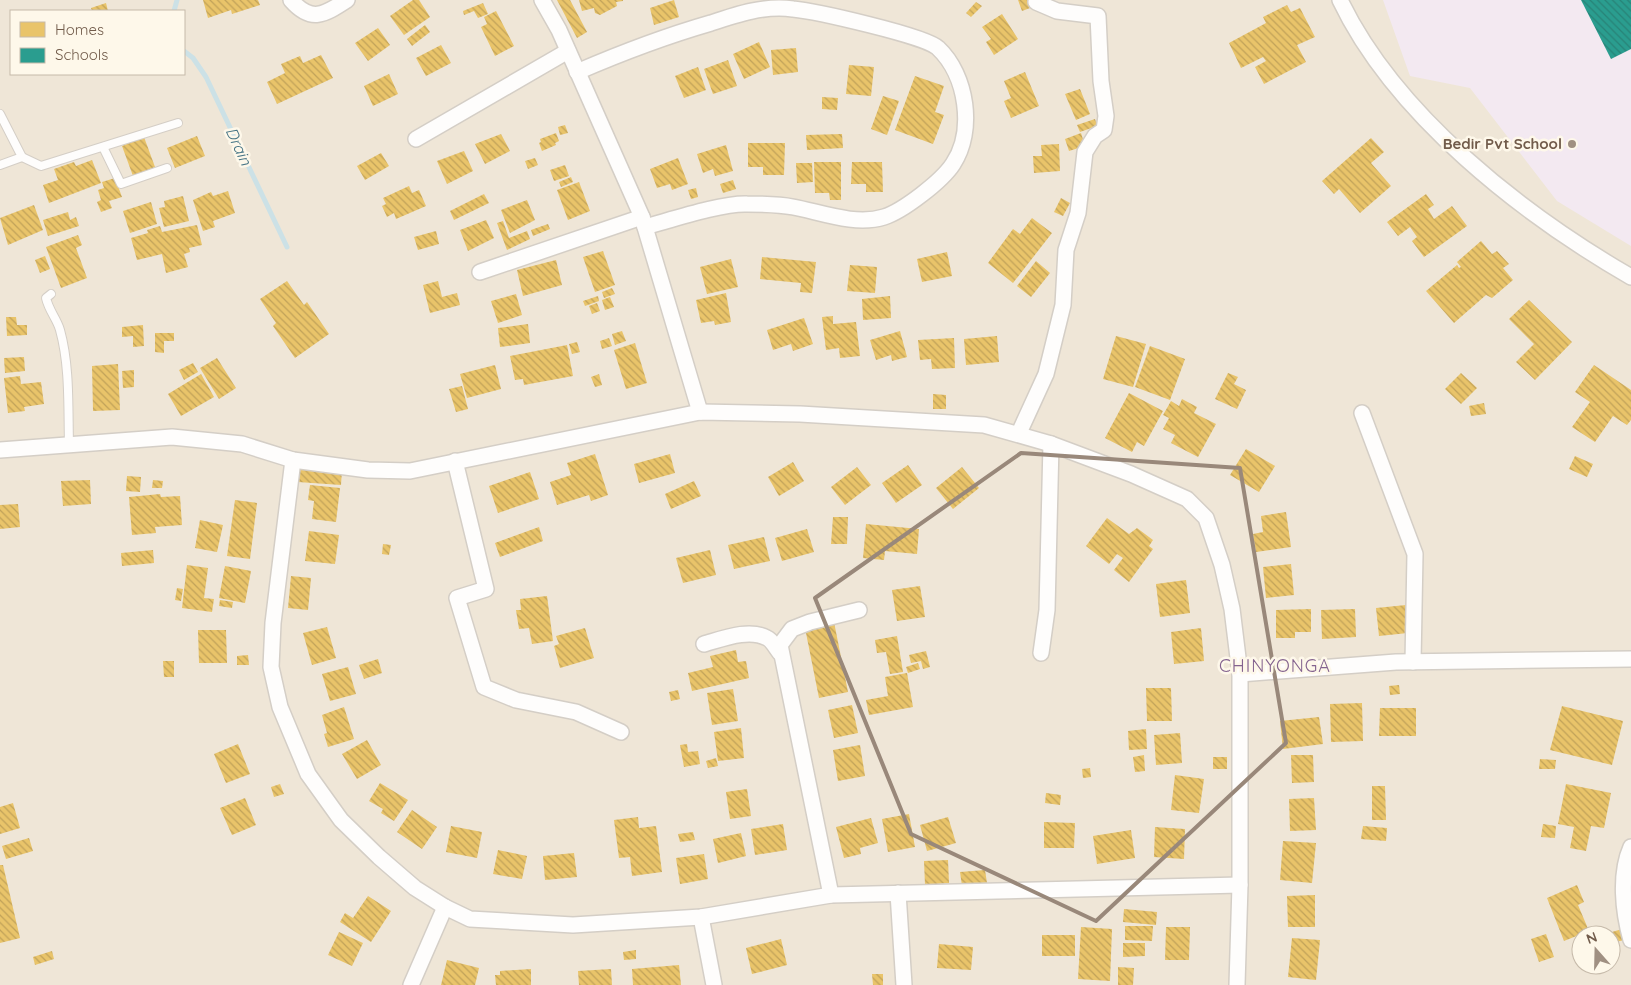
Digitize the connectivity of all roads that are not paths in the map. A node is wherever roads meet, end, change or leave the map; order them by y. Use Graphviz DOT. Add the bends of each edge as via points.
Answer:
graph roads {
  1 [pos="291,0"];
  2 [pos="347,0"];
  3 [pos="542,0"];
  4 [pos="1340,0"];
  5 [pos="1036,2"];
  6 [pos="773,5"];
  7 [pos="821,7"];
  8 [pos="568,51"];
  9 [pos="578,72"];
  10 [pos="0,114"];
  11 [pos="178,123"];
  12 [pos="416,139"];
  13 [pos="103,147"];
  14 [pos="22,157"];
  15 [pos="0,165"];
  16 [pos="167,168"];
  17 [pos="643,222"];
  18 [pos="480,272"];
  19 [pos="1631,277"];
  20 [pos="51,294"];
  21 [pos="700,412"];
  22 [pos="1362,413"];
  23 [pos="1019,433"];
  24 [pos="69,444"];
  25 [pos="1051,444"];
  26 [pos="0,450"];
  27 [pos="293,460"];
  28 [pos="455,461"];
  29 [pos="859,610"];
  30 [pos="704,644"];
  31 [pos="780,653"];
  32 [pos="1041,654"];
  33 [pos="1631,659"];
  34 [pos="1413,662"];
  35 [pos="1240,674"];
  36 [pos="621,732"];
  37 [pos="1631,847"];
  38 [pos="1240,885"];
  39 [pos="898,893"];
  40 [pos="831,895"];
  41 [pos="445,907"];
  42 [pos="701,918"];
  43 [pos="1631,940"];
  44 [pos="411,985"];
  45 [pos="714,985"];
  46 [pos="904,985"];
  47 [pos="1237,985"];
  1 -- 2 [label="street" via="301,12 316,16"];
  3 -- 8 [label="street"];
  4 -- 19 [label="street" via="1352,27 1412,107 1482,172 1550,225"];
  5 -- 23 [label="street" via="1057,11 1098,16 1106,116 1104,130 1095,136 1085,152 1078,214 1066,250 1063,306 1046,374"];
  6 -- 7 [label="street"];
  6 -- 9 [label="street" via="695,27"];
  7 -- 17 [label="street" via="937,47 955,71 967,109 963,139 953,165 909,204 882,218 859,219 744,203"];
  8 -- 9 [label="street"];
  8 -- 12 [label="street"];
  9 -- 17 [label="street"];
  10 -- 14 [label="lane"];
  11 -- 13 [label="lane"];
  13 -- 14 [label="lane" via="41,166"];
  13 -- 16 [label="lane" via="121,184"];
  14 -- 15 [label="lane"];
  17 -- 18 [label="street"];
  17 -- 21 [label="street"];
  20 -- 24 [label="lane" via="46,298 49,311 60,329 66,360"];
  21 -- 23 [label="street" via="800,414 984,425"];
  21 -- 28 [label="street"];
  22 -- 34 [label="street" via="1415,554"];
  23 -- 25 [label="street"];
  24 -- 26 [label="street"];
  24 -- 27 [label="street" via="172,437 242,444"];
  25 -- 32 [label="street" via="1047,610"];
  25 -- 35 [label="street" via="1187,499 1206,518 1230,600"];
  27 -- 28 [label="street" via="376,470 410,470"];
  27 -- 41 [label="street" via="273,623 271,667 280,707 308,774 341,820 415,888"];
  28 -- 36 [label="street" via="486,589 457,598 484,687 516,700 576,712"];
  29 -- 31 [label="street" via="792,628 780,645"];
  30 -- 31 [label="street" via="758,634 769,638"];
  31 -- 40 [label="street"];
  33 -- 34 [label="street"];
  34 -- 35 [label="street"];
  35 -- 38 [label="street"];
  37 -- 43 [label="street" via="1625,862 1625,898"];
  38 -- 39 [label="street"];
  38 -- 47 [label="street"];
  39 -- 40 [label="street"];
  39 -- 46 [label="street"];
  40 -- 42 [label="street"];
  41 -- 42 [label="street" via="470,919 527,924 573,925"];
  41 -- 44 [label="street"];
  42 -- 45 [label="street"];
}
